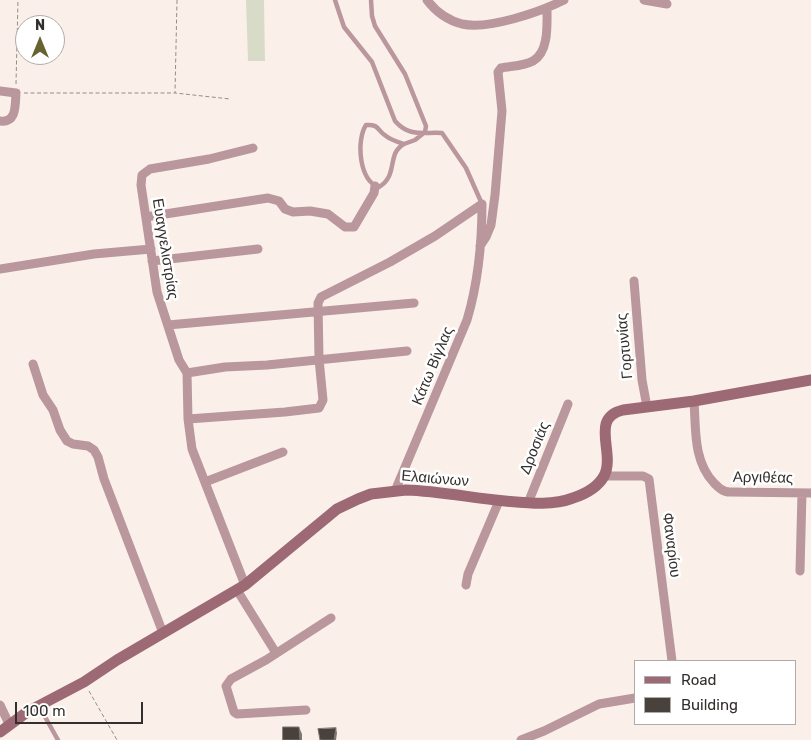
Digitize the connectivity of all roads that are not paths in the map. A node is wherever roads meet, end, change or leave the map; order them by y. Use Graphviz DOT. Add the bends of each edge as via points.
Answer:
graph roads {
  1 [pos="335,0"];
  2 [pos="371,0"];
  3 [pos="427,0"];
  4 [pos="564,0"];
  5 [pos="644,0"];
  6 [pos="667,4"];
  7 [pos="547,9"];
  8 [pos="0,91"];
  9 [pos="0,121"];
  10 [pos="425,132"];
  11 [pos="404,144"];
  12 [pos="254,148"];
  13 [pos="375,186"];
  14 [pos="482,204"];
  15 [pos="146,217"];
  16 [pos="479,247"];
  17 [pos="150,249"];
  18 [pos="258,249"];
  19 [pos="152,261"];
  20 [pos="0,269"];
  21 [pos="634,281"];
  22 [pos="414,303"];
  23 [pos="318,312"];
  24 [pos="168,325"];
  25 [pos="407,351"];
  26 [pos="319,359"];
  27 [pos="33,364"];
  28 [pos="187,373"];
  29 [pos="811,380"];
  30 [pos="694,401"];
  31 [pos="568,404"];
  32 [pos="647,407"];
  33 [pos="188,419"];
  34 [pos="283,452"];
  35 [pos="604,476"];
  36 [pos="205,482"];
  37 [pos="395,490"];
  38 [pos="807,493"];
  39 [pos="499,500"];
  40 [pos="528,503"];
  41 [pos="800,571"];
  42 [pos="466,585"];
  43 [pos="241,587"];
  44 [pos="331,618"];
  45 [pos="163,633"];
  46 [pos="276,653"];
  47 [pos="672,660"];
  48 [pos="634,698"];
  49 [pos="0,705"];
  50 [pos="38,706"];
  51 [pos="306,710"];
  52 [pos="5,728"];
  53 [pos="58,740"];
  54 [pos="521,740"];
  1 -- 10 [label="lane" via="344,27 372,62 395,121 411,133"];
  2 -- 10 [label="lane" via="375,26 405,74 426,126"];
  3 -- 7 [label="street" via="440,14 459,24 474,26"];
  4 -- 7 [label="street"];
  5 -- 6 [label="street"];
  7 -- 16 [label="street" via="548,27 540,54 532,62 501,68 498,72 502,111 495,195 489,232"];
  8 -- 9 [label="street" via="16,92 14,116 6,122"];
  10 -- 11 [label="lane"];
  10 -- 14 [label="lane" via="442,133 466,168"];
  11 -- 13 [label="lane" via="394,154 386,182"];
  11 -- 13 [label="lane" via="384,136 373,124 366,125 360,145 364,172"];
  12 -- 15 [label="street, Ευαγγελιστρίας" via="150,170 142,175"];
  13 -- 15 [label="street" via="354,228 345,227 328,214 293,212 285,209 279,201 268,198"];
  14 -- 16 [label="street, Κάτω Βίγλας"];
  14 -- 23 [label="street" via="390,262 326,293 318,303"];
  15 -- 17 [label="street, Ευαγγελιστρίας"];
  16 -- 37 [label="street, Κάτω Βίγλας" via="474,293 467,320"];
  17 -- 19 [label="street, Ευαγγελιστρίας"];
  17 -- 20 [label="street"];
  18 -- 19 [label="street"];
  19 -- 24 [label="street, Ευαγγελιστρίας" via="157,292"];
  21 -- 32 [label="street, Γορτυνίας"];
  22 -- 23 [label="street"];
  23 -- 24 [label="street"];
  23 -- 26 [label="street"];
  24 -- 28 [label="street, Ευαγγελιστρίας" via="179,360"];
  25 -- 26 [label="street"];
  26 -- 28 [label="street"];
  26 -- 33 [label="street" via="322,400 319,408"];
  27 -- 45 [label="street" via="43,395 67,441 88,446 98,457"];
  28 -- 33 [label="street"];
  29 -- 30 [label="main road"];
  30 -- 32 [label="main road"];
  30 -- 38 [label="street, Αργιθέας" via="700,462 720,488 730,492"];
  31 -- 40 [label="street, Δροσιάς"];
  32 -- 35 [label="main road" via="617,412 606,420"];
  33 -- 36 [label="street" via="192,449"];
  34 -- 36 [label="street"];
  35 -- 40 [label="main road, Ελαιώνων" via="594,487 574,498"];
  35 -- 47 [label="street, Φαναρίου" via="643,476 649,479"];
  36 -- 43 [label="street"];
  37 -- 39 [label="main road, Ελαιώνων"];
  37 -- 43 [label="main road, Ελαιώνων" via="364,496 337,509"];
  38 -- 41 [label="street"];
  39 -- 40 [label="main road, Ελαιώνων"];
  39 -- 42 [label="street"];
  43 -- 45 [label="main road, Ελαιώνων"];
  43 -- 46 [label="street"];
  44 -- 46 [label="street"];
  45 -- 50 [label="main road, Ελαιώνων"];
  46 -- 51 [label="street" via="228,682 226,686 234,712"];
  48 -- 54 [label="street" via="598,704"];
  49 -- 52 [label="street"];
  50 -- 52 [label="main road, Ελαιώνων"];
  50 -- 53 [label="lane"];
}
